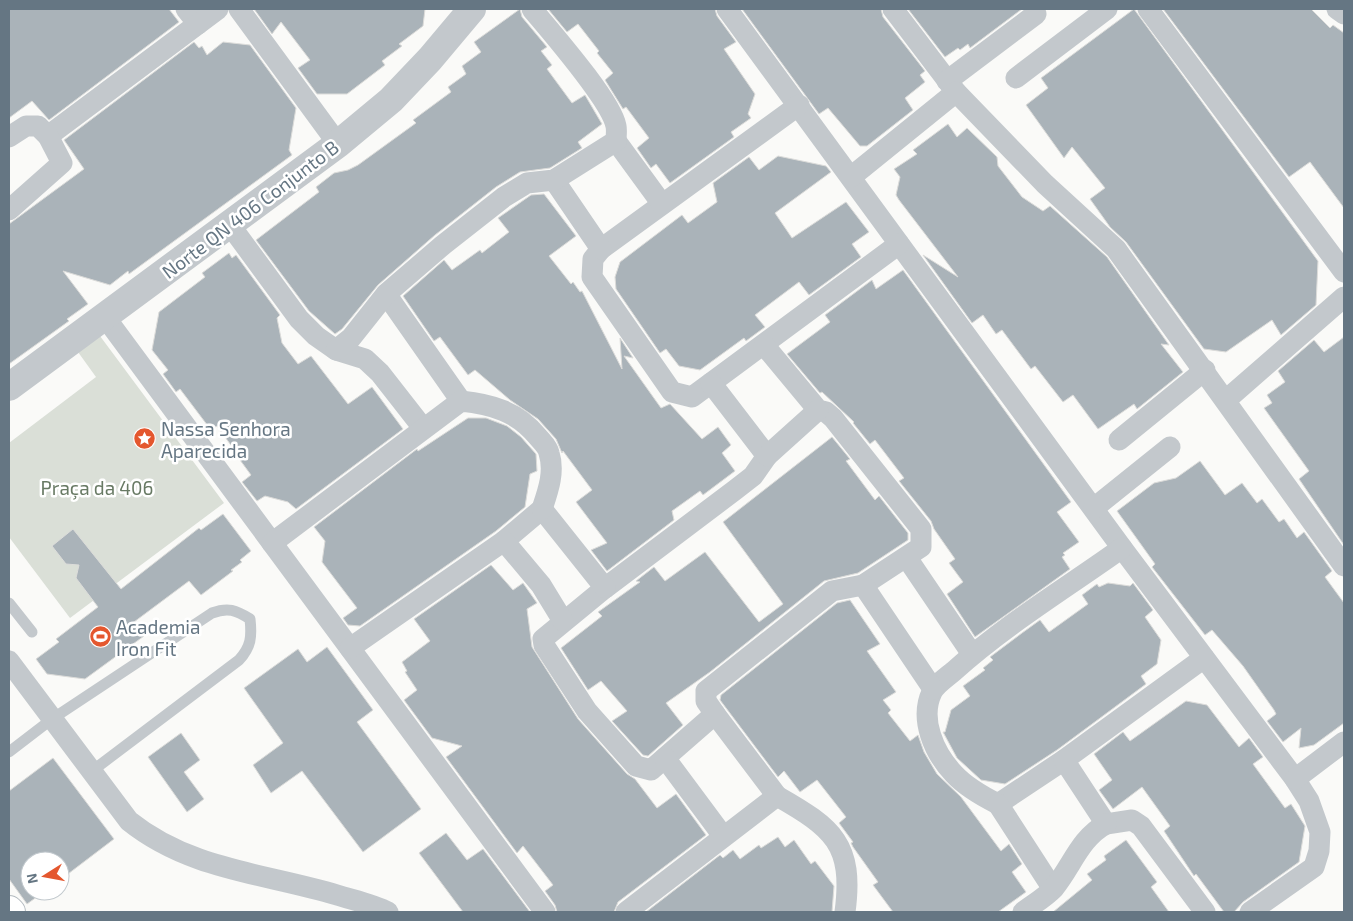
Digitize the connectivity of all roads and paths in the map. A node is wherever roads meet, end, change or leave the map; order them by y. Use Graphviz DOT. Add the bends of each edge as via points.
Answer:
graph roads {
  1 [pos="218,9"];
  2 [pos="239,9"];
  3 [pos="532,9"];
  4 [pos="727,9"];
  5 [pos="893,9"];
  6 [pos="1107,9"];
  7 [pos="1148,9"];
  8 [pos="1337,9"];
  9 [pos="461,13"];
  10 [pos="1036,14"];
  11 [pos="1344,14"];
  12 [pos="192,16"];
  13 [pos="1016,78"];
  14 [pos="951,87"];
  15 [pos="799,105"];
  16 [pos="48,136"];
  17 [pos="9,137"];
  18 [pos="616,141"];
  19 [pos="338,144"];
  20 [pos="851,177"];
  21 [pos="554,180"];
  22 [pos="662,204"];
  23 [pos="9,210"];
  24 [pos="230,224"];
  25 [pos="899,244"];
  26 [pos="601,249"];
  27 [pos="1344,272"];
  28 [pos="386,294"];
  29 [pos="1344,297"];
  30 [pos="105,317"];
  31 [pos="764,345"];
  32 [pos="336,350"];
  33 [pos="1205,370"];
  34 [pos="711,383"];
  35 [pos="9,387"];
  36 [pos="1226,400"];
  37 [pos="462,401"];
  38 [pos="818,410"];
  39 [pos="423,428"];
  40 [pos="1119,440"];
  41 [pos="1170,447"];
  42 [pos="768,456"];
  43 [pos="1094,508"];
  44 [pos="542,509"];
  45 [pos="504,541"];
  46 [pos="272,543"];
  47 [pos="1122,548"];
  48 [pos="907,558"];
  49 [pos="1344,566"];
  50 [pos="863,585"];
  51 [pos="605,588"];
  52 [pos="9,603"];
  53 [pos="563,622"];
  54 [pos="32,632"];
  55 [pos="350,648"];
  56 [pos="972,654"];
  57 [pos="1204,658"];
  58 [pos="9,661"];
  59 [pos="933,689"];
  60 [pos="715,714"];
  61 [pos="52,719"];
  62 [pos="1344,742"];
  63 [pos="9,752"];
  64 [pos="665,758"];
  65 [pos="1064,760"];
  66 [pos="92,771"];
  67 [pos="1295,779"];
  68 [pos="777,796"];
  69 [pos="998,804"];
  70 [pos="1106,824"];
  71 [pos="724,836"];
  72 [pos="1053,889"];
  73 [pos="388,912"];
  74 [pos="545,912"];
  75 [pos="626,912"];
  76 [pos="844,912"];
  77 [pos="1023,912"];
  78 [pos="1205,912"];
  79 [pos="1250,912"];
  1 -- 12 [label="street"];
  2 -- 19 [label="street"];
  3 -- 18 [label="street" via="610,112 616,126"];
  4 -- 15 [label="street"];
  5 -- 14 [label="street"];
  6 -- 13 [label="street"];
  7 -- 27 [label="street"];
  8 -- 11 [label="street"];
  9 -- 19 [label="street, Norte QN 406 Conjunto B" via="430,59 391,100"];
  10 -- 14 [label="street"];
  12 -- 16 [label="street"];
  14 -- 20 [label="street"];
  14 -- 33 [label="street" via="1045,184 1116,249"];
  15 -- 20 [label="street"];
  15 -- 22 [label="street"];
  16 -- 17 [label="street" via="38,126 32,125"];
  16 -- 23 [label="street" via="62,159 61,167"];
  18 -- 21 [label="street"];
  18 -- 22 [label="street"];
  19 -- 24 [label="street, Norte QN 406 Conjunto B"];
  20 -- 25 [label="street"];
  21 -- 26 [label="street"];
  21 -- 28 [label="street" via="527,183 504,197"];
  22 -- 26 [label="street"];
  24 -- 30 [label="street, Norte QN 406 Conjunto B"];
  24 -- 32 [label="street" via="300,319"];
  25 -- 31 [label="street"];
  25 -- 43 [label="street"];
  26 -- 34 [label="street" via="594,259 592,277 672,392 692,397"];
  28 -- 32 [label="street" via="351,338"];
  28 -- 37 [label="street"];
  29 -- 36 [label="street"];
  30 -- 35 [label="street, Norte QN 406 Conjunto B"];
  30 -- 46 [label="street"];
  31 -- 34 [label="street"];
  31 -- 38 [label="street"];
  32 -- 39 [label="street" via="365,359"];
  33 -- 36 [label="street"];
  33 -- 40 [label="street"];
  34 -- 42 [label="street"];
  36 -- 49 [label="street"];
  37 -- 39 [label="street"];
  37 -- 44 [label="street" via="490,404 514,414 549,451 552,471"];
  38 -- 42 [label="street"];
  38 -- 48 [label="street" via="833,418 921,529 921,547"];
  39 -- 46 [label="street"];
  41 -- 43 [label="street"];
  42 -- 51 [label="street" via="753,476 736,490"];
  43 -- 47 [label="street"];
  44 -- 45 [label="street"];
  44 -- 51 [label="street"];
  45 -- 53 [label="street" via="541,585"];
  45 -- 55 [label="street"];
  46 -- 55 [label="street"];
  47 -- 56 [label="street"];
  47 -- 57 [label="street"];
  48 -- 50 [label="street"];
  48 -- 56 [label="street"];
  50 -- 59 [label="street"];
  50 -- 60 [label="street" via="832,591 706,691 706,701"];
  51 -- 53 [label="street"];
  52 -- 54 [label="lane"];
  53 -- 64 [label="street" via="545,636 544,645 587,711 636,766 651,770"];
  55 -- 74 [label="street"];
  56 -- 59 [label="street"];
  57 -- 65 [label="street"];
  57 -- 67 [label="street"];
  58 -- 61 [label="street"];
  59 -- 69 [label="street" via="926,707 928,729 939,754 954,774"];
  60 -- 64 [label="street"];
  60 -- 68 [label="street"];
  61 -- 63 [label="lane"];
  61 -- 66 [label="street"];
  61 -- 66 [label="lane" via="212,613 224,608 238,611 250,619 249,649 240,660"];
  62 -- 67 [label="street"];
  64 -- 71 [label="street"];
  65 -- 69 [label="street"];
  65 -- 70 [label="street"];
  66 -- 73 [label="street" via="129,821 150,838 176,851 206,863 316,889"];
  67 -- 79 [label="street" via="1309,801 1320,832 1314,867"];
  68 -- 71 [label="street"];
  68 -- 76 [label="street" via="821,824 840,847 848,883"];
  69 -- 72 [label="street"];
  70 -- 72 [label="street" via="1083,842"];
  70 -- 78 [label="street" via="1132,820 1141,826"];
  71 -- 75 [label="street"];
  72 -- 77 [label="street"];
}
